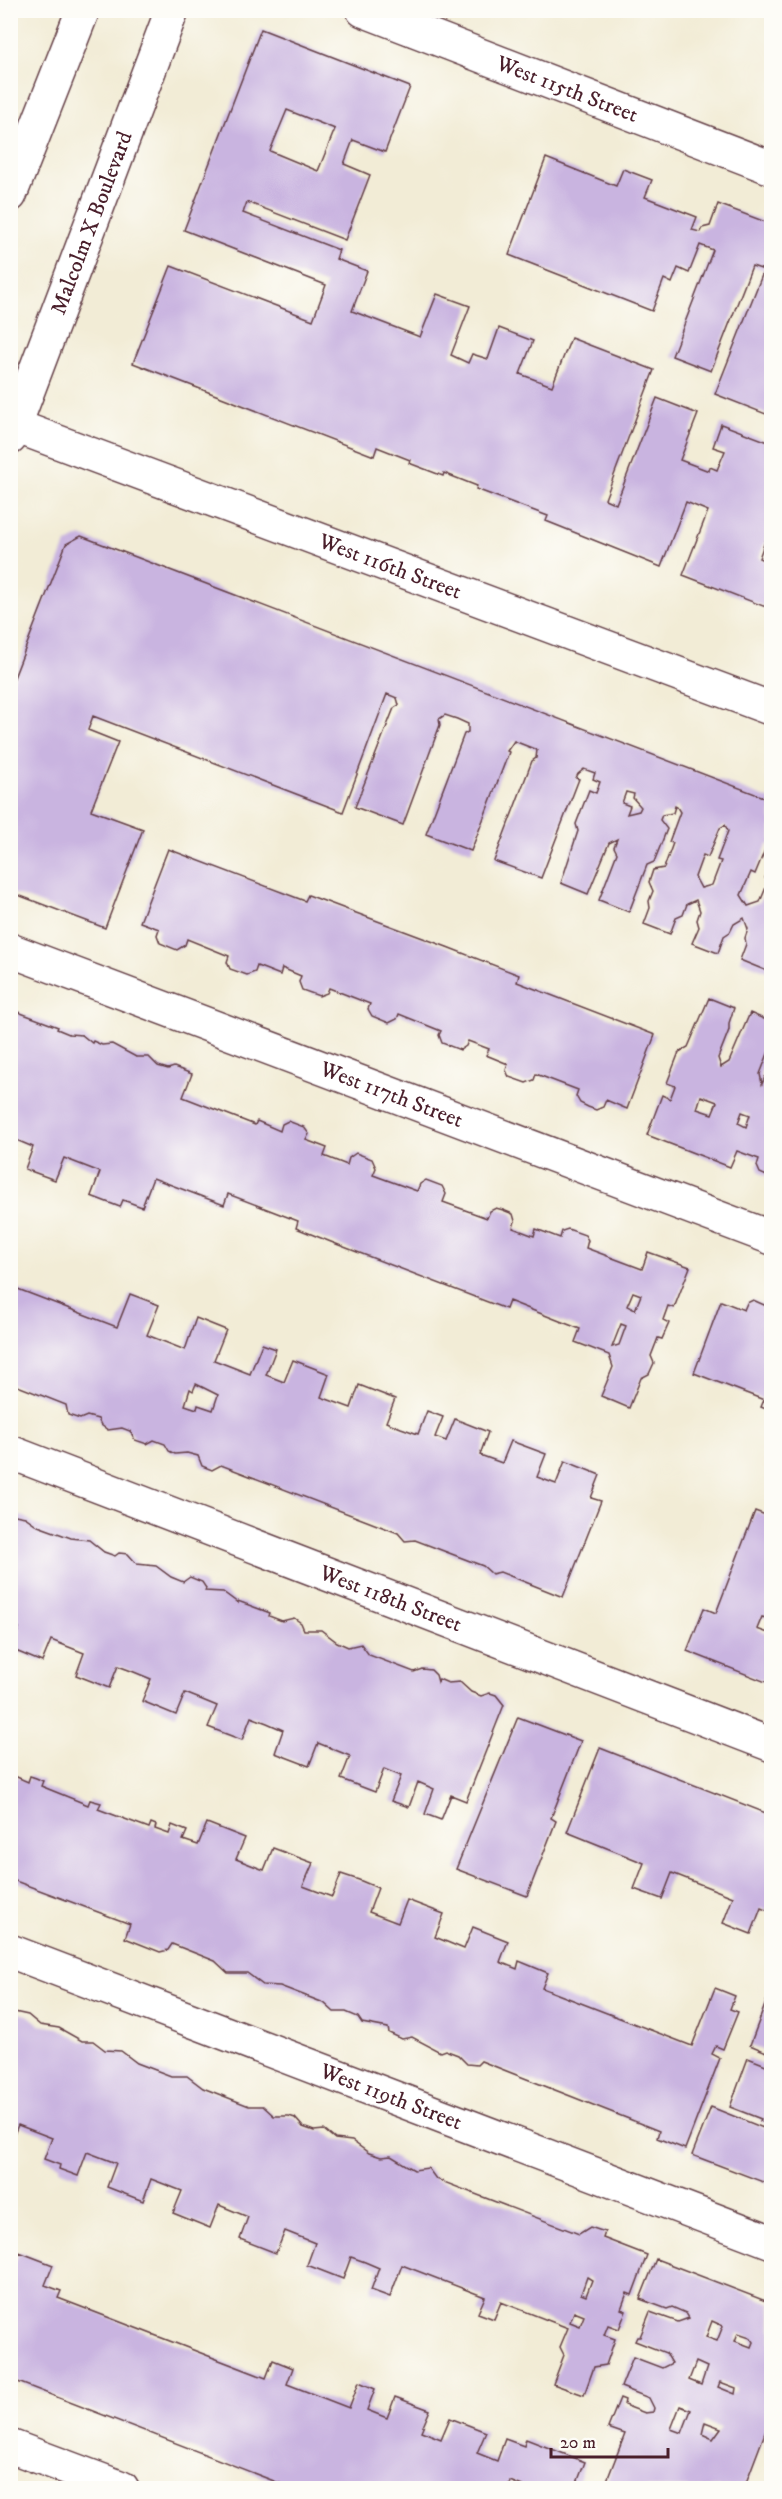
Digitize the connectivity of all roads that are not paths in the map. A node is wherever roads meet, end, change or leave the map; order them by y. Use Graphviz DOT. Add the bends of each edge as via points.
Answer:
graph roads {
  1 [pos="83,10"];
  2 [pos="172,10"];
  3 [pos="363,10"];
  4 [pos="771,168"];
  5 [pos="10,195"];
  6 [pos="12,429"];
  7 [pos="771,709"];
  8 [pos="10,950"];
  9 [pos="771,1238"];
  10 [pos="10,1452"];
  11 [pos="771,1745"];
  12 [pos="10,1951"];
  13 [pos="771,2242"];
  14 [pos="10,2446"];
  15 [pos="122,2488"];
  1 -- 5 [label="street"];
  2 -- 6 [label="street, Malcolm X Boulevard"];
  3 -- 4 [label="street, West 115th Street"];
  6 -- 7 [label="street, West 116th Street"];
  8 -- 9 [label="street, West 117th Street"];
  10 -- 11 [label="street, West 118th Street"];
  12 -- 13 [label="street, West 119th Street"];
  14 -- 15 [label="street"];
}
